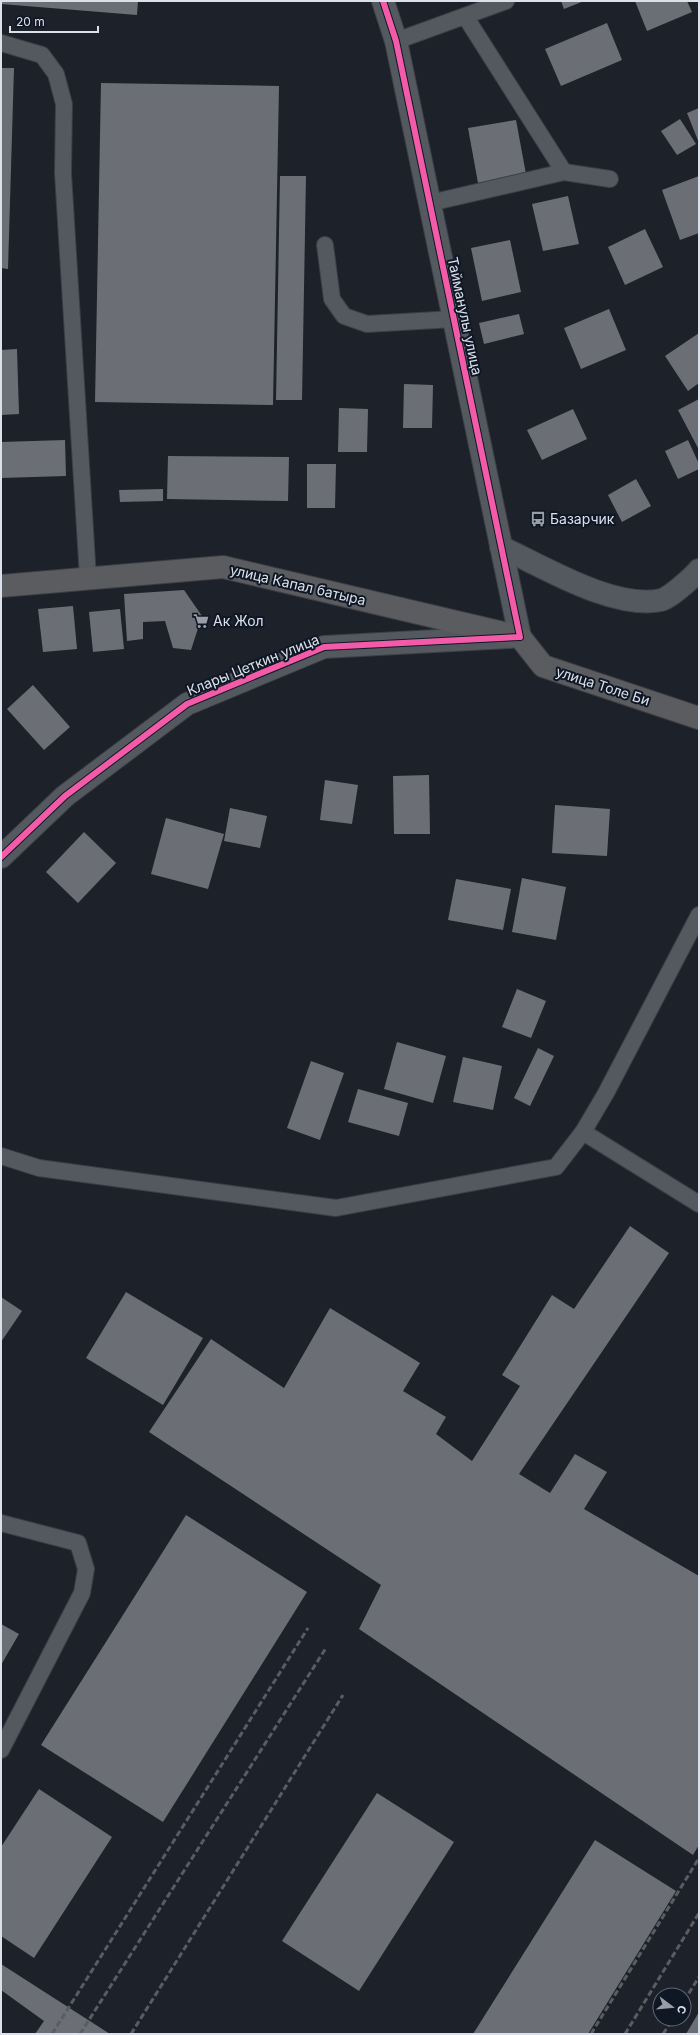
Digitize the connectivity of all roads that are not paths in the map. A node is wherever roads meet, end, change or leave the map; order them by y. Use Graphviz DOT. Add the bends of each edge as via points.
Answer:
graph roads {
  1 [pos="383,1"];
  2 [pos="506,1"];
  3 [pos="465,16"];
  4 [pos="396,41"];
  5 [pos="1,43"];
  6 [pos="564,172"];
  7 [pos="610,179"];
  8 [pos="430,203"];
  9 [pos="325,245"];
  10 [pos="454,318"];
  11 [pos="502,547"];
  12 [pos="699,570"];
  13 [pos="88,578"];
  14 [pos="1,586"];
  15 [pos="520,637"];
  16 [pos="699,718"];
  17 [pos="1,857"];
  18 [pos="699,915"];
  19 [pos="583,1132"];
  20 [pos="1,1156"];
  21 [pos="699,1204"];
  22 [pos="1,1523"];
  23 [pos="1,1750"];
  1 -- 4 [label="street, Тайманулы улица"];
  2 -- 3 [label="lane"];
  3 -- 4 [label="lane"];
  3 -- 6 [label="lane"];
  4 -- 8 [label="street, Тайманулы улица"];
  5 -- 13 [label="lane" via="42,55 56,74 64,104 63,173"];
  6 -- 7 [label="lane"];
  6 -- 8 [label="lane"];
  8 -- 10 [label="street, Тайманулы улица"];
  9 -- 10 [label="lane" via="332,299 344,316 367,324"];
  10 -- 11 [label="street, Тайманулы улица"];
  11 -- 12 [label="street" via="595,592 640,602 663,600"];
  11 -- 15 [label="street, Тайманулы улица"];
  13 -- 14 [label="main road, улица Капал батыра"];
  13 -- 15 [label="main road, улица Капал батыра" via="223,567"];
  15 -- 16 [label="main road, улица Толе Би" via="543,666"];
  15 -- 17 [label="street, Клары Цеткин улица" via="324,647 187,704 65,796"];
  18 -- 19 [label="lane"];
  19 -- 20 [label="lane" via="556,1167 336,1208 39,1168"];
  19 -- 21 [label="lane"];
  22 -- 23 [label="lane" via="78,1543 86,1568 82,1593"];
}
